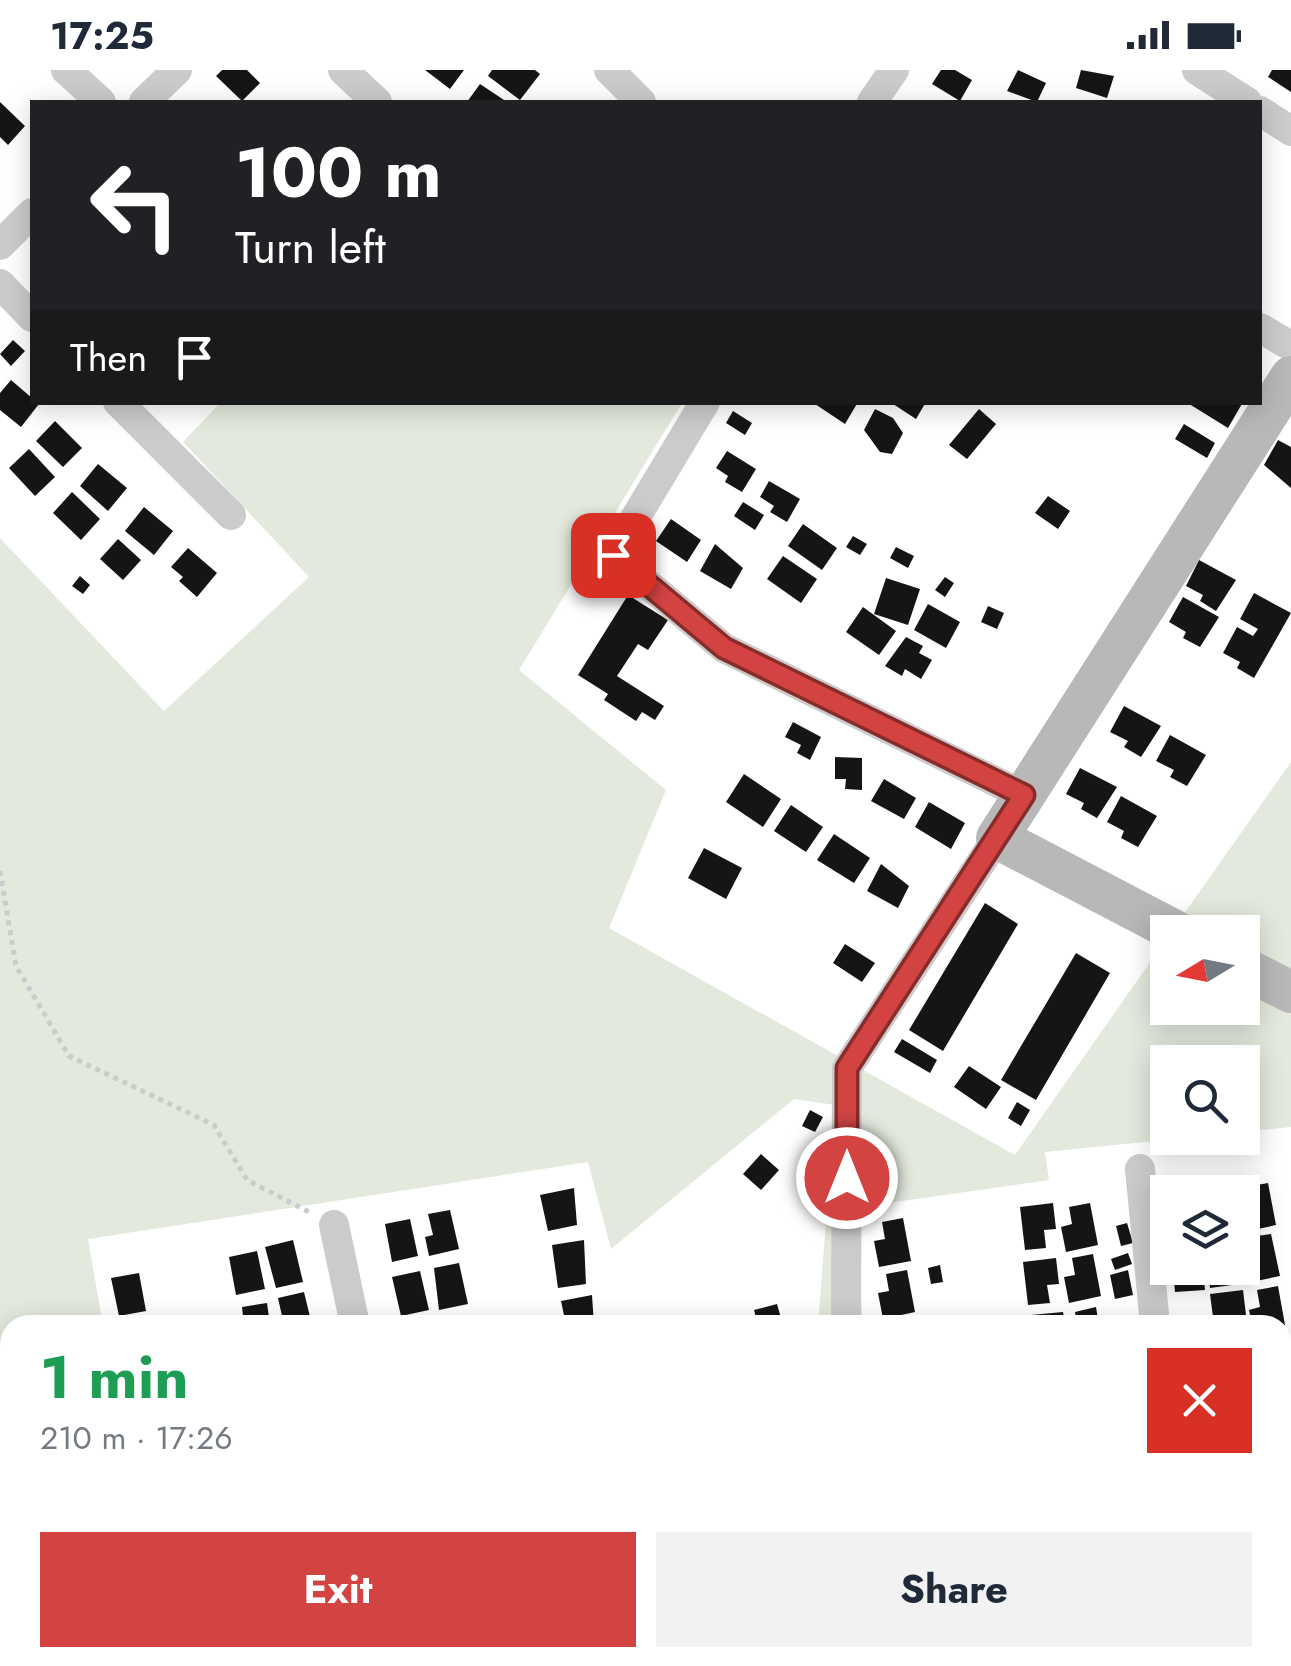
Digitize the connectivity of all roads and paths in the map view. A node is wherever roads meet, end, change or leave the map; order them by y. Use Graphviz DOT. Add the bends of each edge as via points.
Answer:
graph roads {
  1 [pos="66,70"];
  2 [pos="177,70"];
  3 [pos="343,70"];
  4 [pos="610,70"];
  5 [pos="894,70"];
  6 [pos="1197,70"];
  7 [pos="98,100"];
  8 [pos="146,100"];
  9 [pos="375,100"];
  10 [pos="639,100"];
  11 [pos="877,100"];
  12 [pos="1245,100"];
  13 [pos="1262,111"];
  14 [pos="1291,130"];
  15 [pos="30,215"];
  16 [pos="0,245"];
  17 [pos="0,284"];
  18 [pos="30,314"];
  19 [pos="1262,329"];
  20 [pos="1291,346"];
  21 [pos="1291,377"];
  22 [pos="121,405"];
  23 [pos="703,405"];
  24 [pos="231,515"];
  25 [pos="1024,795"];
  26 [pos="997,838"];
  27 [pos="0,871"];
  28 [pos="1150,918"];
  29 [pos="1260,976"];
  30 [pos="1291,992"];
  31 [pos="1140,1169"];
  32 [pos="334,1225"];
  33 [pos="353,1315"];
  34 [pos="846,1315"];
  35 [pos="1155,1315"];
  1 -- 7 [label="street"];
  2 -- 8 [label="street"];
  3 -- 9 [label="street"];
  4 -- 10 [label="street"];
  5 -- 11 [label="street"];
  6 -- 12 [label="street"];
  13 -- 14 [label="street"];
  15 -- 16 [label="street"];
  17 -- 18 [label="street"];
  19 -- 20 [label="street"];
  21 -- 25 [label="street"];
  22 -- 24 [label="street"];
  23 -- 25 [label="street" via="613,555 724,648"];
  25 -- 26 [label="street"];
  26 -- 28 [label="street"];
  26 -- 34 [label="street" via="847,1068"];
  27 -- 32 [label="path" via="16,966 69,1056 214,1125 247,1180"];
  29 -- 30 [label="street"];
  31 -- 35 [label="street"];
  32 -- 33 [label="street"];
}
